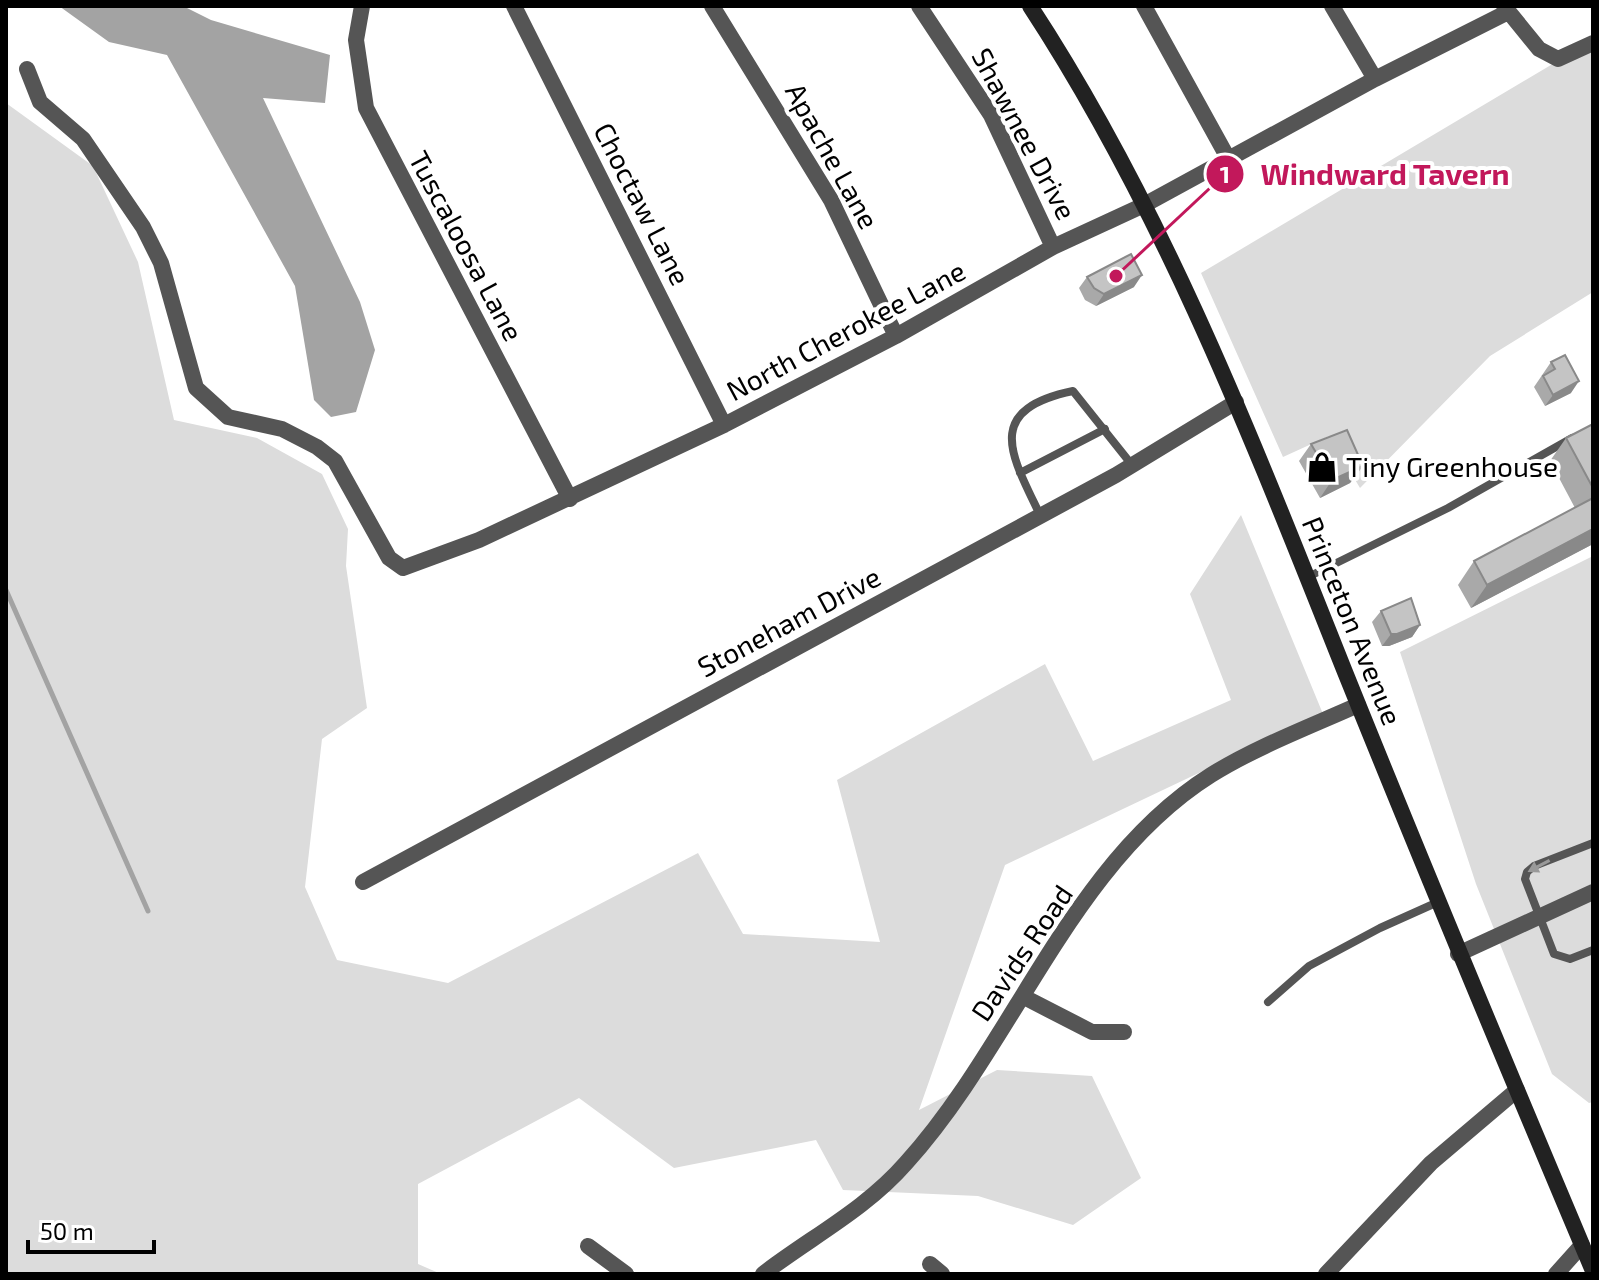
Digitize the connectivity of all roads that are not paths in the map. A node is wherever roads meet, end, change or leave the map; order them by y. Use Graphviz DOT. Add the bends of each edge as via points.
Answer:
graph roads {
  1 [pos="362,6"];
  2 [pos="514,6"];
  3 [pos="712,6"];
  4 [pos="919,6"];
  5 [pos="1030,6"];
  6 [pos="1144,6"];
  7 [pos="1332,6"];
  8 [pos="1506,9"];
  9 [pos="1593,43"];
  10 [pos="27,69"];
  11 [pos="1375,79"];
  12 [pos="1229,160"];
  13 [pos="1144,205"];
  14 [pos="1053,247"];
  15 [pos="896,336"];
  16 [pos="1236,402"];
  17 [pos="724,425"];
  18 [pos="1105,429"];
  19 [pos="1580,435"];
  20 [pos="1132,465"];
  21 [pos="1020,473"];
  22 [pos="570,499"];
  23 [pos="1040,516"];
  24 [pos="1307,578"];
  25 [pos="1358,705"];
  26 [pos="1593,843"];
  27 [pos="363,882"];
  28 [pos="1593,892"];
  29 [pos="1438,902"];
  30 [pos="1537,915"];
  31 [pos="1593,950"];
  32 [pos="1458,954"];
  33 [pos="1024,997"];
  34 [pos="1268,1002"];
  35 [pos="1124,1032"];
  36 [pos="1517,1090"];
  37 [pos="1582,1245"];
  38 [pos="588,1246"];
  39 [pos="1592,1269"];
  40 [pos="626,1274"];
  41 [pos="763,1274"];
  42 [pos="1326,1274"];
  43 [pos="1556,1274"];
  44 [pos="1587,1274"];
  1 -- 22 [label="street, Tuscaloosa Lane" via="356,40 366,108"];
  2 -- 17 [label="street, Choctaw Lane"];
  3 -- 15 [label="street, Apache Lane" via="831,200"];
  4 -- 14 [label="street, Shawnee Drive" via="991,115"];
  5 -- 13 [label="main road, Princeton Avenue"];
  6 -- 12 [label="street"];
  7 -- 11 [label="street"];
  8 -- 9 [label="street" via="1539,49 1558,59"];
  8 -- 11 [label="street, North Cherokee Lane"];
  10 -- 22 [label="street, North Cherokee Lane" via="40,102 83,139 143,227 161,263 196,388 228,417 282,429 335,461 389,558 403,568 427,562"];
  11 -- 12 [label="street, North Cherokee Lane"];
  12 -- 13 [label="street, North Cherokee Lane"];
  13 -- 14 [label="street, North Cherokee Lane"];
  13 -- 16 [label="main road, Princeton Avenue"];
  14 -- 15 [label="street, North Cherokee Lane"];
  15 -- 17 [label="street, North Cherokee Lane"];
  16 -- 20 [label="street, Stoneham Drive"];
  16 -- 24 [label="main road, Princeton Avenue"];
  17 -- 22 [label="street, North Cherokee Lane"];
  18 -- 20 [label="lane"];
  18 -- 21 [label="lane"];
  18 -- 21 [label="lane" via="1073,391 1054,395 1026,412 1012,429 1011,454"];
  19 -- 24 [label="lane"];
  20 -- 23 [label="street, Stoneham Drive"];
  21 -- 23 [label="lane"];
  23 -- 27 [label="street, Stoneham Drive"];
  24 -- 25 [label="main road, Princeton Avenue"];
  25 -- 29 [label="main road, Princeton Avenue"];
  25 -- 33 [label="street, Davids Road" via="1210,776 1166,811 1088,899"];
  26 -- 30 [label="lane, one-way" via="1527,872"];
  28 -- 30 [label="street"];
  29 -- 32 [label="main road, Princeton Avenue"];
  29 -- 34 [label="lane" via="1309,966"];
  30 -- 31 [label="lane" via="1554,954 1570,959"];
  30 -- 32 [label="street"];
  32 -- 36 [label="main road, Princeton Avenue"];
  33 -- 35 [label="street" via="1092,1032"];
  33 -- 41 [label="street, Davids Road" via="906,1164 857,1210"];
  36 -- 37 [label="main road, Princeton Avenue"];
  36 -- 42 [label="street" via="1431,1163"];
  37 -- 39 [label="main road, Princeton Avenue"];
  37 -- 43 [label="street"];
  38 -- 40 [label="street"];
  39 -- 44 [label="street"];
}
